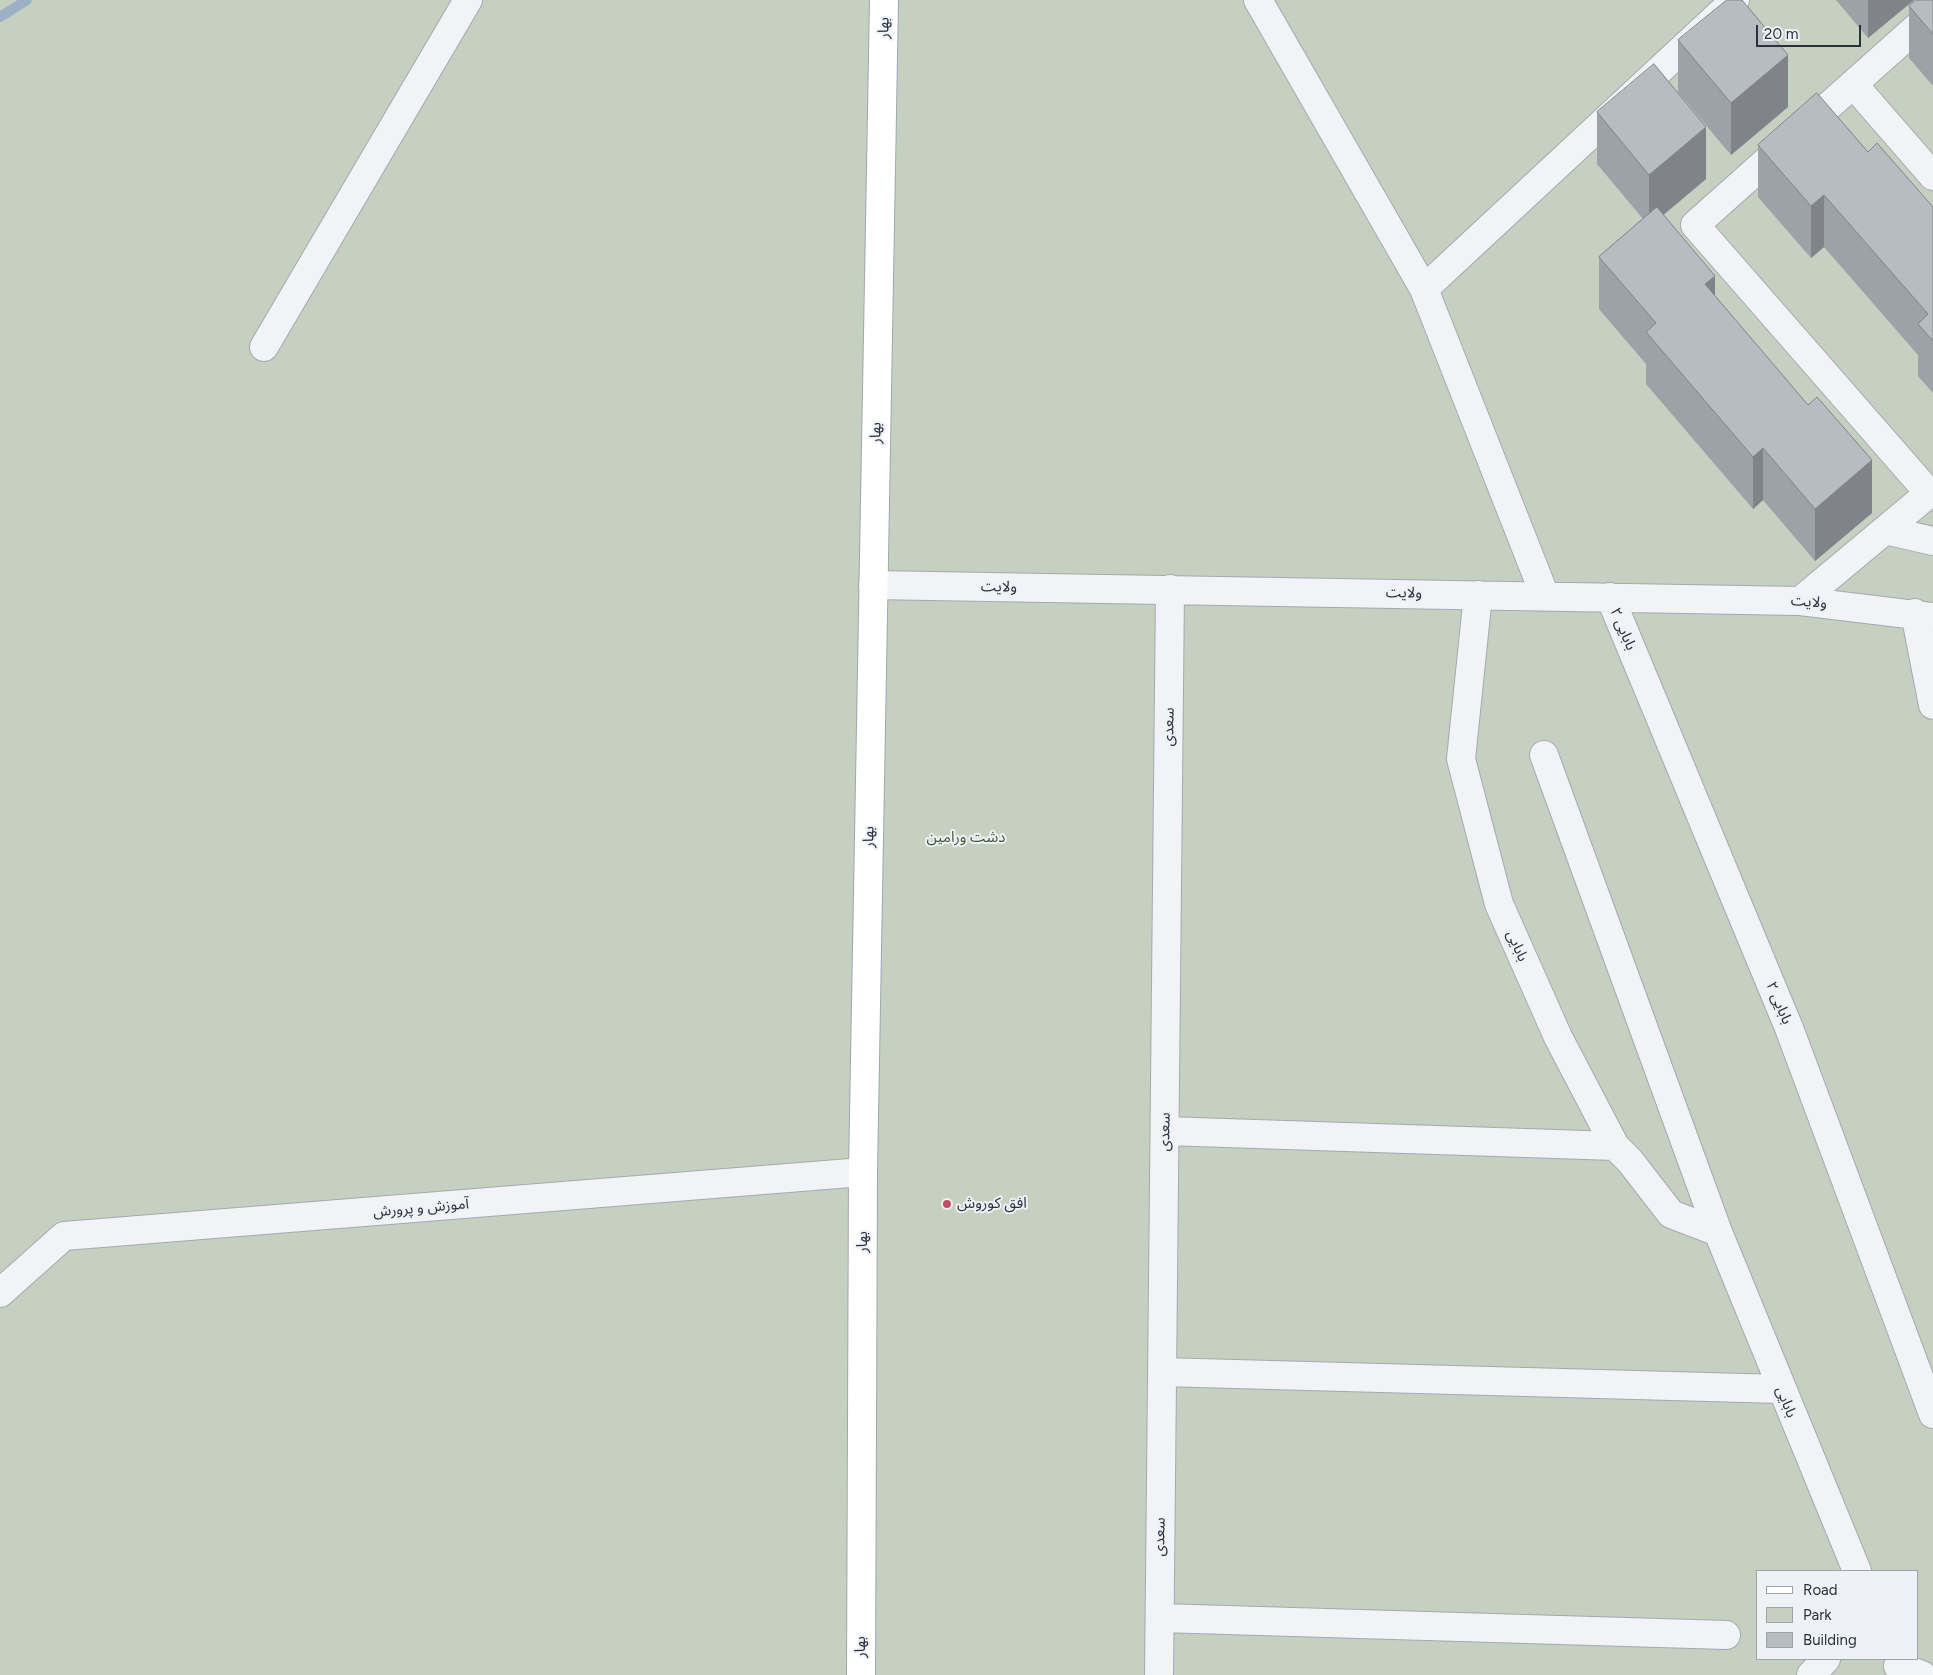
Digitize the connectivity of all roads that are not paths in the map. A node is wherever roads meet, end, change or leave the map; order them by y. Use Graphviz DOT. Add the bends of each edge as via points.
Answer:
graph roads {
  1 [pos="468,0"];
  2 [pos="884,0"];
  3 [pos="1258,0"];
  4 [pos="1735,0"];
  5 [pos="1933,13"];
  6 [pos="1853,84"];
  7 [pos="1933,176"];
  8 [pos="1424,289"];
  9 [pos="264,347"];
  10 [pos="1931,491"];
  11 [pos="1884,530"];
  12 [pos="1933,541"];
  13 [pos="874,585"];
  14 [pos="1170,590"];
  15 [pos="1478,595"];
  16 [pos="1545,596"];
  17 [pos="1610,597"];
  18 [pos="1800,601"];
  19 [pos="1927,619"];
  20 [pos="1933,704"];
  21 [pos="1544,755"];
  22 [pos="1165,1131"];
  23 [pos="1615,1146"];
  24 [pos="863,1172"];
  25 [pos="1718,1232"];
  26 [pos="0,1293"];
  27 [pos="1162,1372"];
  28 [pos="1780,1388"];
  29 [pos="1933,1414"];
  30 [pos="1857,1570"];
  31 [pos="1160,1618"];
  32 [pos="1726,1635"];
  33 [pos="1825,1660"];
  34 [pos="861,1675"];
  35 [pos="1159,1675"];
  36 [pos="1811,1675"];
  1 -- 9 [label="street"];
  2 -- 13 [label="main road, بهار"];
  3 -- 8 [label="street"];
  4 -- 8 [label="street"];
  5 -- 6 [label="street"];
  6 -- 7 [label="street"];
  6 -- 10 [label="street" via="1695,225"];
  8 -- 16 [label="street"];
  10 -- 11 [label="street"];
  11 -- 12 [label="street"];
  11 -- 18 [label="street"];
  13 -- 14 [label="street, ولایت"];
  13 -- 24 [label="main road, بهار"];
  14 -- 15 [label="street, ولایت"];
  14 -- 22 [label="street, سعدی"];
  15 -- 16 [label="street, ولایت"];
  15 -- 23 [label="street, بابایی" via="1461,759 1499,904 1558,1037"];
  16 -- 17 [label="street, ولایت"];
  17 -- 18 [label="street, ولایت"];
  17 -- 29 [label="street, بابایی ۲" via="1789,1028"];
  18 -- 19 [label="street, ولایت"];
  19 -- 20 [label="street"];
  21 -- 25 [label="street, بابایی"];
  22 -- 23 [label="street"];
  22 -- 27 [label="street, سعدی"];
  23 -- 25 [label="street, بابایی" via="1671,1214"];
  24 -- 26 [label="street, آموزش و پرورش" via="64,1236"];
  24 -- 34 [label="main road, بهار"];
  25 -- 28 [label="street, بابایی"];
  27 -- 28 [label="street"];
  27 -- 31 [label="street, سعدی"];
  28 -- 30 [label="street, بابایی"];
  31 -- 32 [label="street"];
  31 -- 35 [label="street, سعدی"];
  33 -- 36 [label="street"];
}
